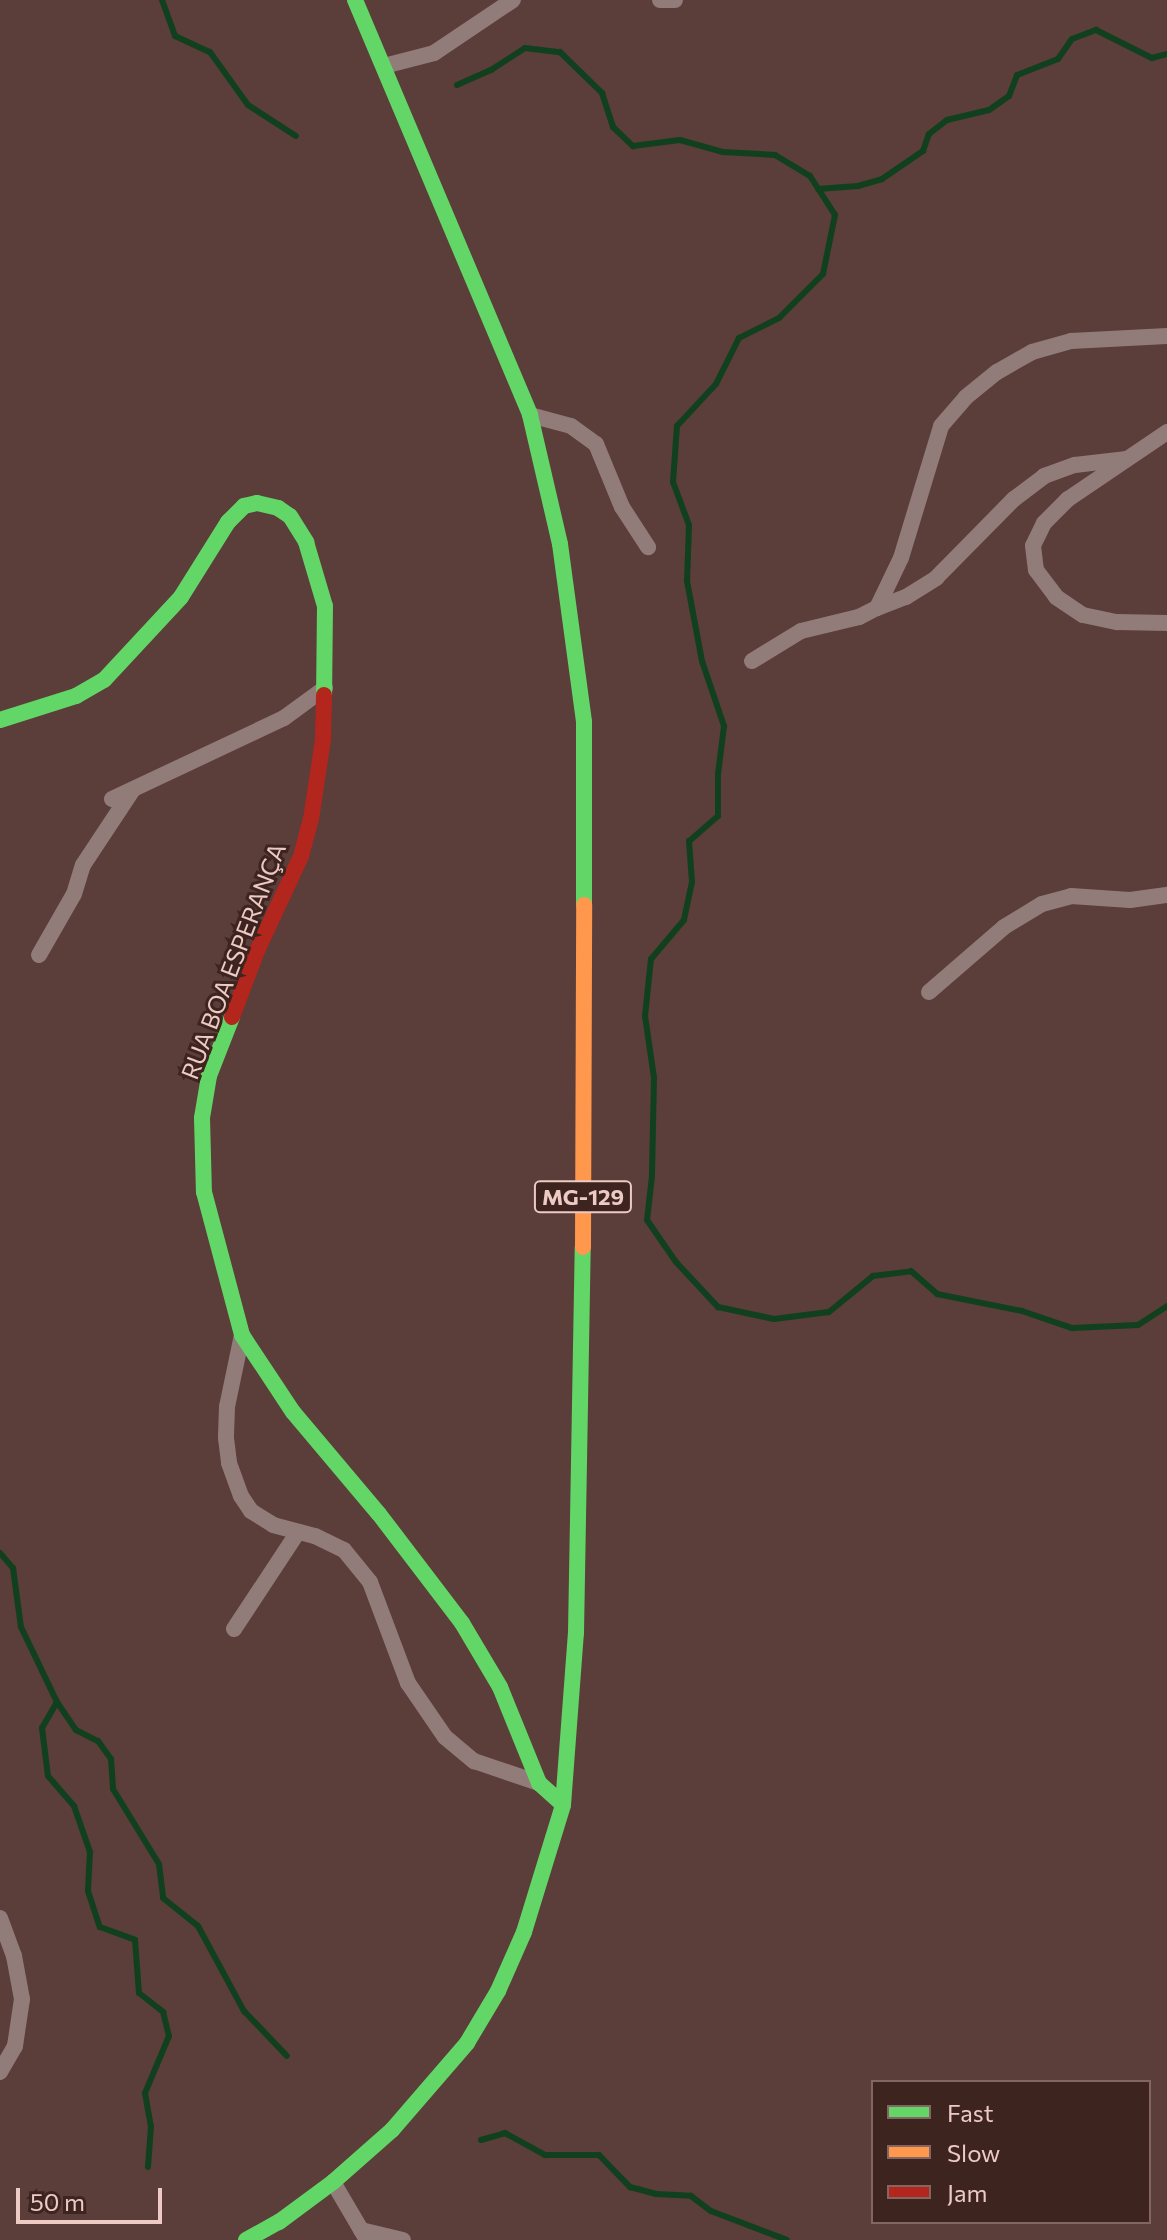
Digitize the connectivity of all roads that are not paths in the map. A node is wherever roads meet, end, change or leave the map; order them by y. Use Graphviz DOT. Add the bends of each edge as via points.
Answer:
graph roads {
  1 [pos="355,0"];
  2 [pos="513,0"];
  3 [pos="660,0"];
  4 [pos="675,0"];
  5 [pos="384,66"];
  6 [pos="1167,336"];
  7 [pos="530,415"];
  8 [pos="1167,432"];
  9 [pos="1130,459"];
  10 [pos="648,547"];
  11 [pos="877,608"];
  12 [pos="1167,623"];
  13 [pos="752,661"];
  14 [pos="325,688"];
  15 [pos="0,720"];
  16 [pos="132,791"];
  17 [pos="112,799"];
  18 [pos="1167,895"];
  19 [pos="39,955"];
  20 [pos="929,992"];
  21 [pos="242,1335"];
  22 [pos="298,1532"];
  23 [pos="234,1629"];
  24 [pos="539,1783"];
  25 [pos="563,1805"];
  26 [pos="0,1918"];
  27 [pos="0,2072"];
  28 [pos="333,2182"];
  29 [pos="364,2235"];
  30 [pos="246,2240"];
  31 [pos="403,2240"];
  1 -- 5 [label="main road, MG-129"];
  2 -- 5 [label="street" via="434,53"];
  3 -- 4 [label="street"];
  5 -- 7 [label="main road, MG-129"];
  6 -- 11 [label="street" via="1071,341 1032,352 966,397 941,426 901,558"];
  7 -- 10 [label="street" via="571,426 596,444 622,507"];
  7 -- 25 [label="main road, MG-129" via="560,544 584,722 583,1307 576,1633"];
  8 -- 9 [label="street"];
  9 -- 11 [label="street" via="1075,465 1044,476 936,578"];
  9 -- 12 [label="street" via="1068,499 1044,523 1033,546 1036,570 1056,597 1083,615"];
  11 -- 13 [label="street" via="801,631"];
  14 -- 15 [label="main road, RUA BOA ESPERANÇA" via="325,606 306,542 290,516 257,503 235,513 181,597 104,680 76,696"];
  14 -- 16 [label="street" via="284,718"];
  14 -- 21 [label="main road, RUA BOA ESPERANÇA" via="317,782 301,856 209,1076 202,1118 204,1192"];
  16 -- 17 [label="street"];
  16 -- 19 [label="street" via="83,865 74,894"];
  18 -- 20 [label="street" via="1130,900 1071,896 1042,904 1004,927"];
  21 -- 22 [label="street" via="227,1407 234,1482 251,1511"];
  21 -- 24 [label="main road, RUA BOA ESPERANÇA" via="293,1412 462,1623 500,1687"];
  22 -- 23 [label="street"];
  22 -- 24 [label="street" via="344,1550 363,1570 408,1683 445,1737 474,1761"];
  24 -- 25 [label="main road, RUA BOA ESPERANÇA"];
  25 -- 28 [label="main road, MG-129" via="524,1932 467,2043 392,2130"];
  26 -- 27 [label="street" via="22,1999 15,2046"];
  28 -- 29 [label="street"];
  28 -- 30 [label="main road, MG-129"];
  29 -- 31 [label="street"];
}
